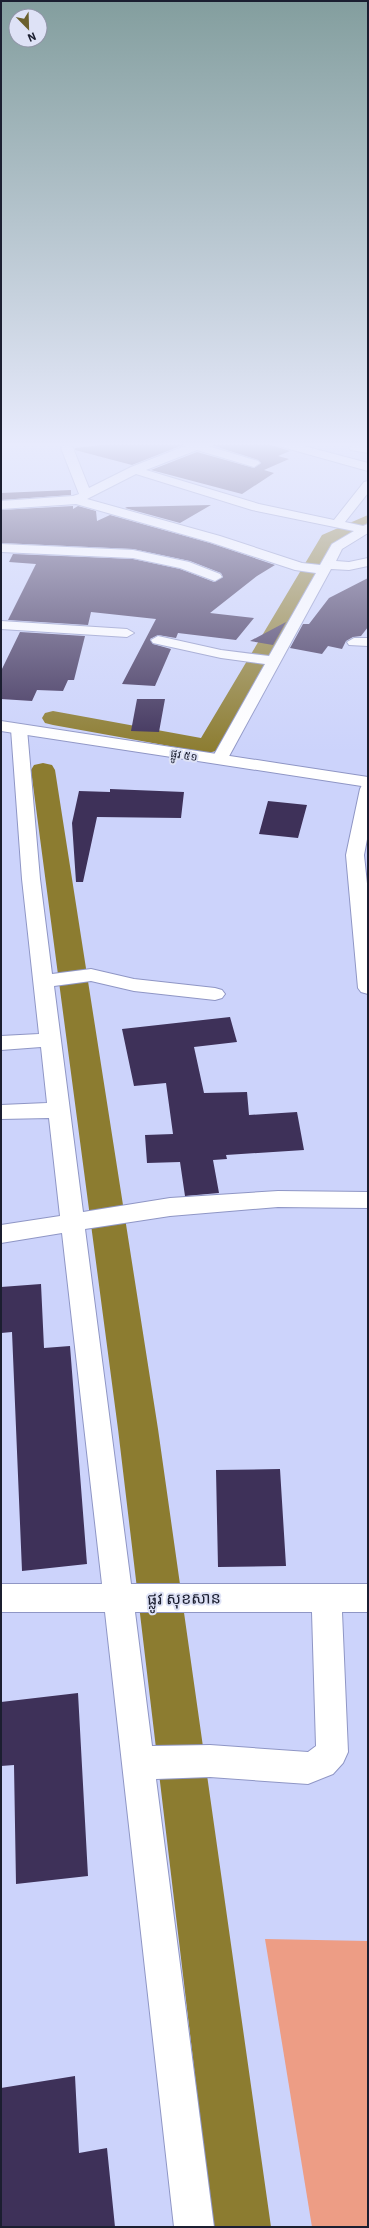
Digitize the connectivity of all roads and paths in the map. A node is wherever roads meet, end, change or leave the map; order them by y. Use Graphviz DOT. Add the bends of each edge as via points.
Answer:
graph roads {
  1 [pos="230,545"];
  2 [pos="339,545"];
  3 [pos="1,548"];
  4 [pos="368,562"];
  5 [pos="323,568"];
  6 [pos="215,576"];
  7 [pos="1,625"];
  8 [pos="127,633"];
  9 [pos="158,640"];
  10 [pos="270,660"];
  11 [pos="10,727"];
  12 [pos="219,760"];
  13 [pos="368,782"];
  14 [pos="368,789"];
  15 [pos="53,980"];
  16 [pos="368,988"];
  17 [pos="214,994"];
  18 [pos="50,1040"];
  19 [pos="1,1043"];
  20 [pos="59,1110"];
  21 [pos="1,1112"];
  22 [pos="368,1200"];
  23 [pos="80,1221"];
  24 [pos="1,1234"];
  25 [pos="1,1598"];
  26 [pos="126,1598"];
  27 [pos="327,1598"];
  28 [pos="368,1598"];
  29 [pos="149,1762"];
  30 [pos="194,2227"];
  1 -- 5 [label="street" via="300,567"];
  2 -- 5 [label="street"];
  3 -- 6 [label="street" via="132,554 184,565"];
  4 -- 5 [label="street"];
  5 -- 10 [label="street"];
  7 -- 8 [label="street"];
  9 -- 10 [label="street" via="214,653"];
  10 -- 12 [label="street"];
  11 -- 12 [label="street, ផ្លូវ ៥១"];
  11 -- 15 [label="street" via="31,879"];
  12 -- 13 [label="street, ផ្លូវ ៥១"];
  14 -- 16 [label="street" via="355,855"];
  15 -- 17 [label="street" via="91,975 134,985"];
  15 -- 18 [label="street"];
  18 -- 19 [label="street"];
  18 -- 20 [label="street"];
  20 -- 21 [label="street"];
  20 -- 23 [label="street"];
  22 -- 23 [label="street" via="278,1199 170,1207"];
  23 -- 24 [label="street"];
  23 -- 26 [label="street"];
  25 -- 26 [label="street, ផ្លូវ សុខសាន"];
  26 -- 27 [label="street, ផ្លូវ សុខសាន"];
  26 -- 29 [label="street"];
  27 -- 28 [label="street, ផ្លូវ សុខសាន"];
  27 -- 29 [label="street" via="332,1752 322,1763 308,1768 210,1761"];
  29 -- 30 [label="street"];
}
